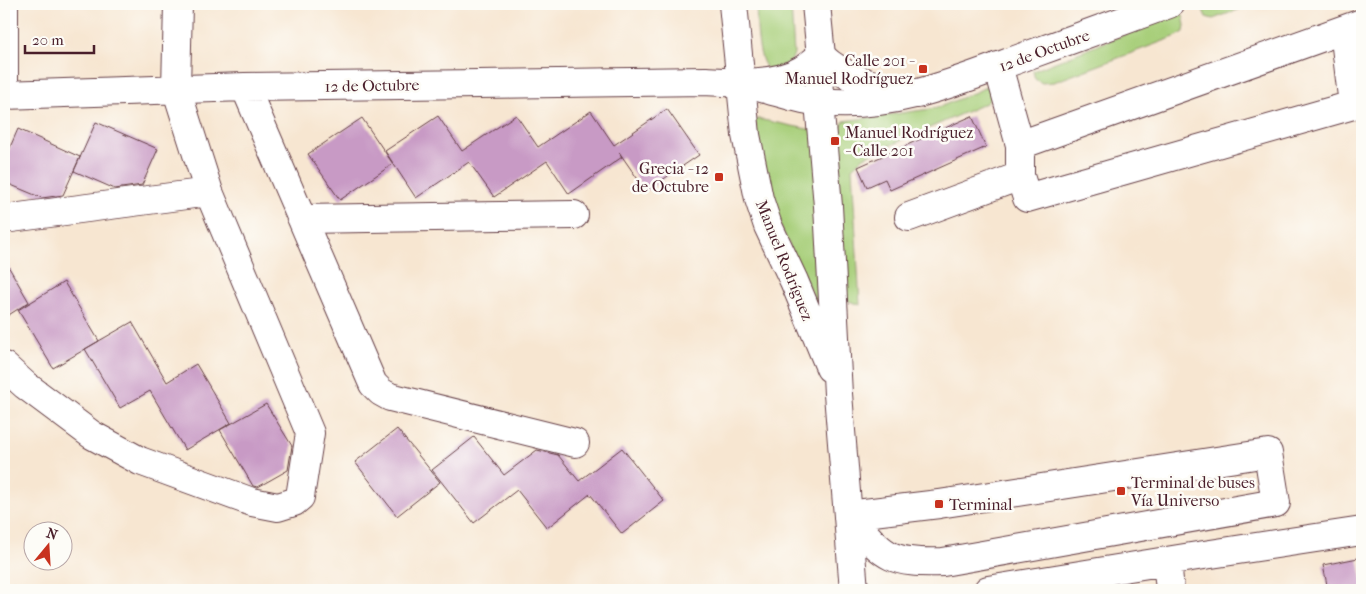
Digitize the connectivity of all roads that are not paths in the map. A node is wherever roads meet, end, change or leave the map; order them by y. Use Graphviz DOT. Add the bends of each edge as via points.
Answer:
graph roads {
  1 [pos="4,4"];
  2 [pos="178,4"];
  3 [pos="733,4"];
  4 [pos="816,4"];
  5 [pos="1169,4"];
  6 [pos="1353,27"];
  7 [pos="821,56"];
  8 [pos="998,66"];
  9 [pos="741,82"];
  10 [pos="245,87"];
  11 [pos="176,88"];
  12 [pos="918,94"];
  13 [pos="4,95"];
  14 [pos="819,102"];
  15 [pos="1020,145"];
  16 [pos="1020,176"];
  17 [pos="208,192"];
  18 [pos="574,215"];
  19 [pos="909,217"];
  20 [pos="4,219"];
  21 [pos="302,219"];
  22 [pos="4,366"];
  23 [pos="838,394"];
  24 [pos="575,443"];
  25 [pos="848,515"];
  26 [pos="1362,531"];
  27 [pos="1167,561"];
  28 [pos="1110,580"];
  29 [pos="854,590"];
  30 [pos="988,590"];
  31 [pos="1170,590"];
  1 -- 13 [label="street"];
  2 -- 11 [label="street"];
  3 -- 9 [label="street, Manuel Rodríguez"];
  4 -- 7 [label="street, Manuel Rodríguez"];
  5 -- 8 [label="street, 12 de Octubre"];
  6 -- 15 [label="street"];
  6 -- 16 [label="street" via="1353,105 1027,198"];
  7 -- 9 [label="street, 12 de Octubre" via="788,76"];
  7 -- 12 [label="street, 12 de Octubre" via="858,80 897,92"];
  7 -- 14 [label="street, Manuel Rodríguez"];
  8 -- 12 [label="street, 12 de Octubre"];
  8 -- 15 [label="street"];
  9 -- 10 [label="street, 12 de Octubre"];
  9 -- 14 [label="street, 12 de Octubre"];
  9 -- 23 [label="street, Manuel Rodríguez" via="748,149 759,199"];
  10 -- 11 [label="street, 12 de Octubre"];
  10 -- 21 [label="street"];
  11 -- 13 [label="street, 12 de Octubre"];
  11 -- 17 [label="street"];
  12 -- 14 [label="street, 12 de Octubre" via="872,102"];
  14 -- 23 [label="street, Manuel Rodríguez"];
  15 -- 16 [label="street"];
  16 -- 19 [label="street"];
  17 -- 20 [label="street"];
  17 -- 22 [label="street" via="310,433 300,497 278,507 252,502 140,461 92,435"];
  18 -- 21 [label="street"];
  21 -- 24 [label="street" via="373,384 381,392 390,397"];
  23 -- 25 [label="street, Manuel Rodríguez"];
  25 -- 25 [label="street" via="1268,453 1276,504 943,562 917,563 884,554"];
  25 -- 29 [label="street, Manuel Rodríguez"];
  26 -- 27 [label="street"];
  27 -- 28 [label="street"];
  27 -- 31 [label="street"];
  28 -- 30 [label="street"];
}
